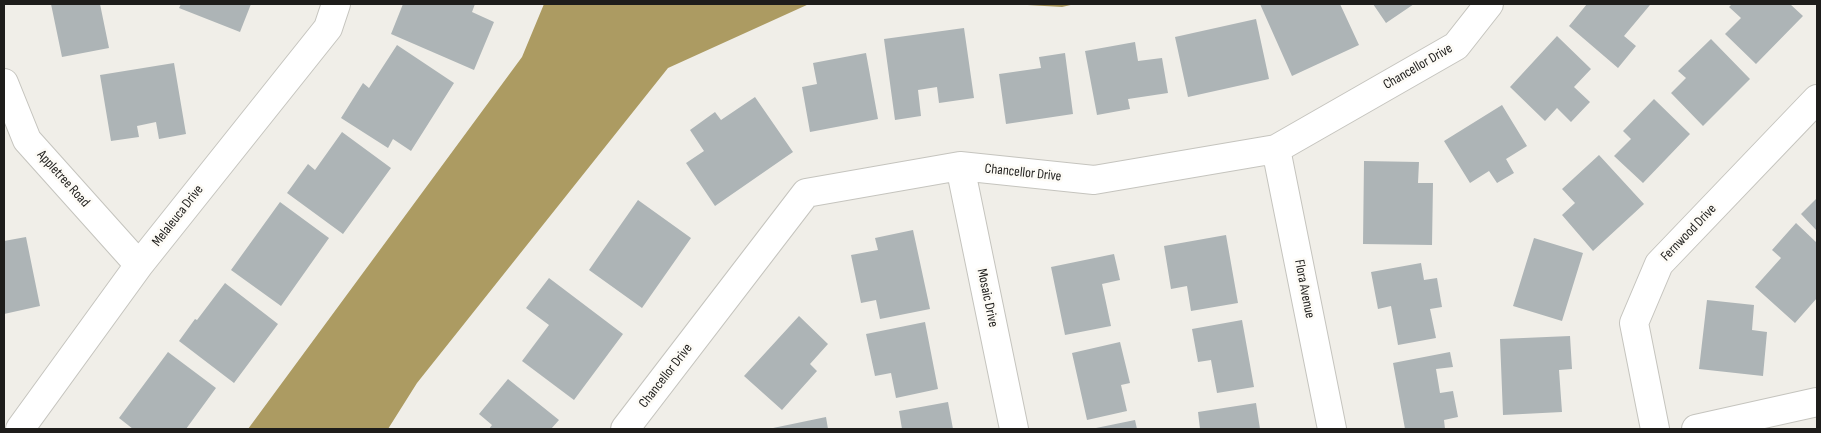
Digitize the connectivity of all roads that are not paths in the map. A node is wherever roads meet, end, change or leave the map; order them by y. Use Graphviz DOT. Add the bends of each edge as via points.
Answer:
graph roads {
  1 [pos="336,4"];
  2 [pos="1489,4"];
  3 [pos="4,82"];
  4 [pos="1817,99"];
  5 [pos="1276,149"];
  6 [pos="960,166"];
  7 [pos="139,265"];
  8 [pos="1817,402"];
  9 [pos="629,427"];
  10 [pos="20,429"];
  11 [pos="1014,429"];
  12 [pos="1332,429"];
  13 [pos="1655,429"];
  14 [pos="1696,429"];
  1 -- 7 [label="street, Melaleuca Drive" via="328,28"];
  2 -- 5 [label="street, Chancellor Drive" via="1456,46"];
  3 -- 7 [label="street, Appletree Road" via="27,140"];
  4 -- 13 [label="street, Fernwood Drive" via="1659,264 1634,323"];
  5 -- 6 [label="street, Chancellor Drive" via="1094,180"];
  5 -- 12 [label="street, Flora Avenue"];
  6 -- 9 [label="street, Chancellor Drive" via="806,193"];
  6 -- 11 [label="street, Mosaic Drive"];
  7 -- 10 [label="street, Melaleuca Drive"];
  8 -- 14 [label="street"];
}
